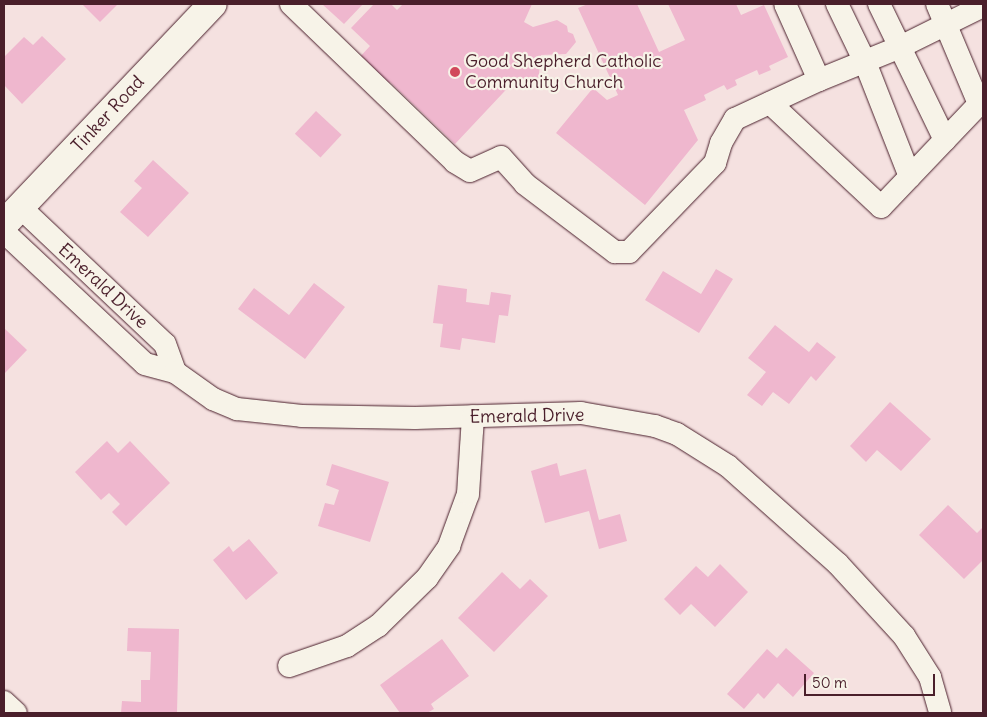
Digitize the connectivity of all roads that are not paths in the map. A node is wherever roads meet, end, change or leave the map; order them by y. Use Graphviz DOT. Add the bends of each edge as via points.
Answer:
graph roads {
  1 [pos="213,4"];
  2 [pos="291,4"];
  3 [pos="785,4"];
  4 [pos="837,4"];
  5 [pos="879,4"];
  6 [pos="983,6"];
  7 [pos="942,14"];
  8 [pos="898,48"];
  9 [pos="865,62"];
  10 [pos="818,80"];
  11 [pos="981,102"];
  12 [pos="770,103"];
  13 [pos="944,140"];
  14 [pos="910,177"];
  15 [pos="12,216"];
  16 [pos="4,232"];
  17 [pos="175,372"];
  18 [pos="473,416"];
  19 [pos="290,666"];
  20 [pos="4,702"];
  21 [pos="16,713"];
  22 [pos="940,713"];
  1 -- 15 [label="main road, Tinker Road"];
  2 -- 12 [label="street" via="455,162 470,171 501,157 526,184 615,252 629,252 715,163 721,143 736,118"];
  3 -- 10 [label="street"];
  4 -- 9 [label="street"];
  5 -- 8 [label="street"];
  6 -- 7 [label="street"];
  7 -- 8 [label="street"];
  7 -- 11 [label="street"];
  8 -- 9 [label="street"];
  8 -- 13 [label="street"];
  9 -- 10 [label="street"];
  9 -- 14 [label="street"];
  10 -- 12 [label="street"];
  11 -- 13 [label="street"];
  12 -- 14 [label="street" via="881,207"];
  13 -- 14 [label="street"];
  15 -- 17 [label="street, Emerald Drive" via="165,344"];
  16 -- 17 [label="street, Emerald Drive" via="145,364"];
  17 -- 18 [label="street, Emerald Drive" via="206,395 237,410 302,416"];
  18 -- 19 [label="street" via="468,494 450,546 405,603 363,636 347,646"];
  18 -- 22 [label="street, Emerald Drive" via="581,413 655,426 702,448 728,466 838,564 904,636 930,677"];
  20 -- 21 [label="street"];
}
